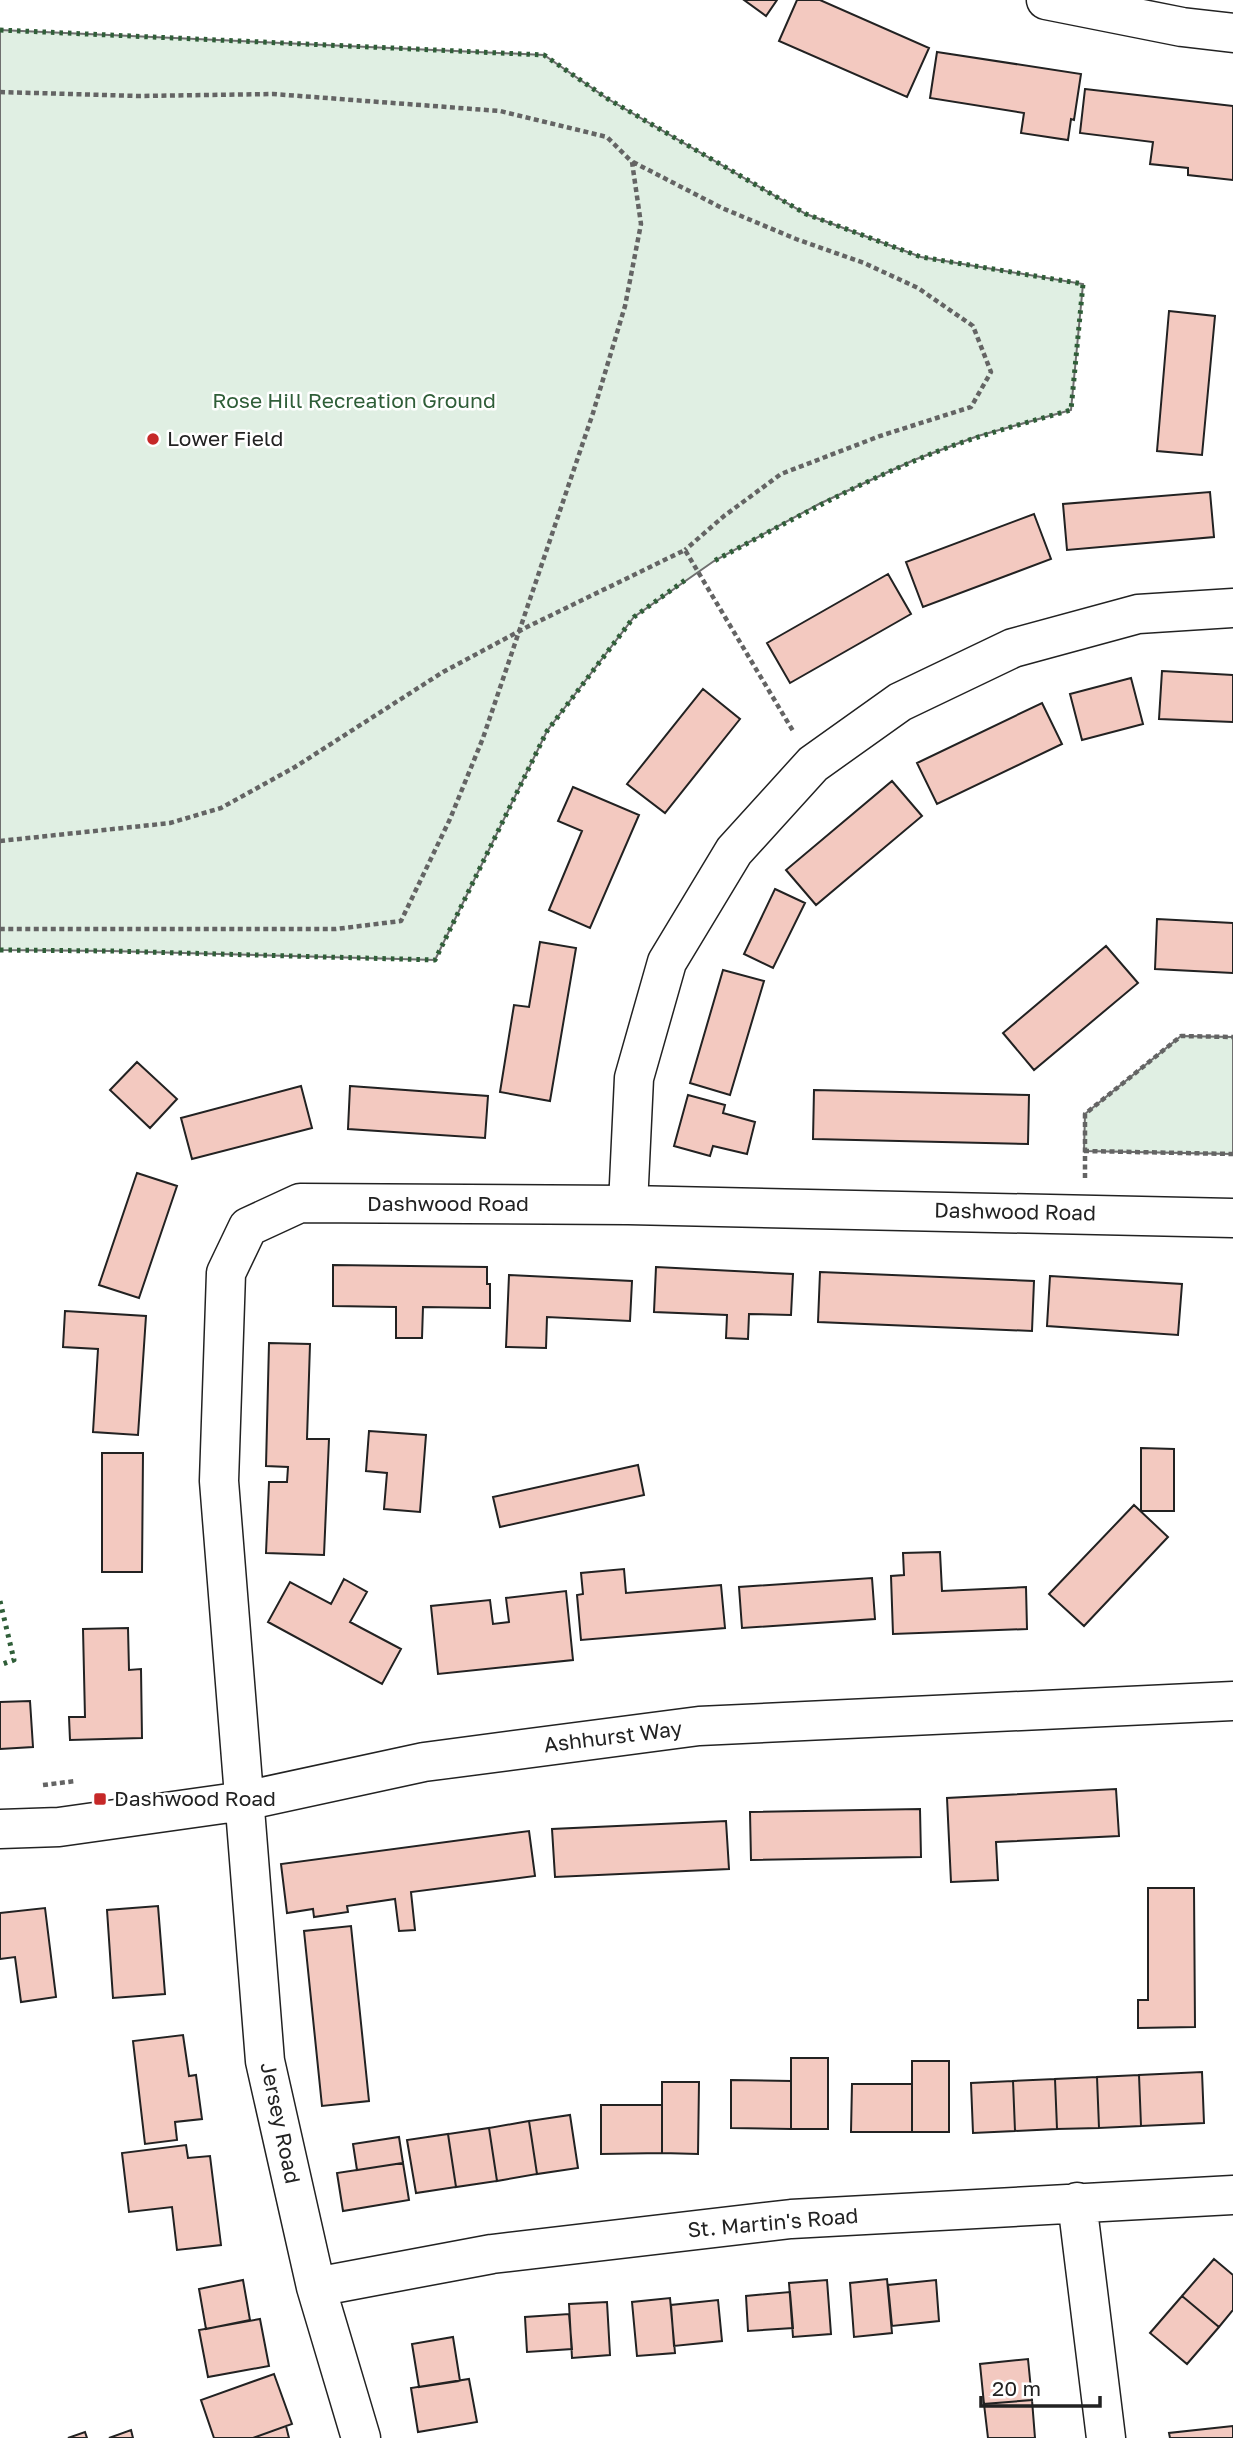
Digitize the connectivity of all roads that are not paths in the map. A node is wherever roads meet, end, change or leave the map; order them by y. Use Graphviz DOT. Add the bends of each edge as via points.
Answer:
graph roads {
  1 [pos="1046,0"];
  2 [pos="1233,33"];
  3 [pos="1233,608"];
  4 [pos="628,1205"];
  5 [pos="1233,1218"];
  6 [pos="1233,1701"];
  7 [pos="244,1801"];
  8 [pos="0,1829"];
  9 [pos="1233,2195"];
  10 [pos="1077,2202"];
  11 [pos="316,2287"];
  12 [pos="361,2438"];
  13 [pos="1106,2438"];
  1 -- 2 [label="street"];
  3 -- 4 [label="street" via="1138,614 1013,649 900,702 813,764 734,851 667,962 634,1078"];
  4 -- 5 [label="street, Dashwood Road"];
  4 -- 7 [label="street, Dashwood Road" via="300,1203 248,1227 226,1273 219,1481"];
  6 -- 7 [label="street, Ashhurst Way" via="699,1726 424,1762"];
  7 -- 8 [label="street, Ashhurst Way" via="59,1827"];
  7 -- 11 [label="street, Jersey Road" via="265,2062"];
  9 -- 10 [label="street, St. Martin's Road"];
  10 -- 11 [label="street, St. Martin's Road" via="791,2219 492,2254"];
  10 -- 13 [label="street"];
  11 -- 12 [label="street, Jersey Road"];
}
